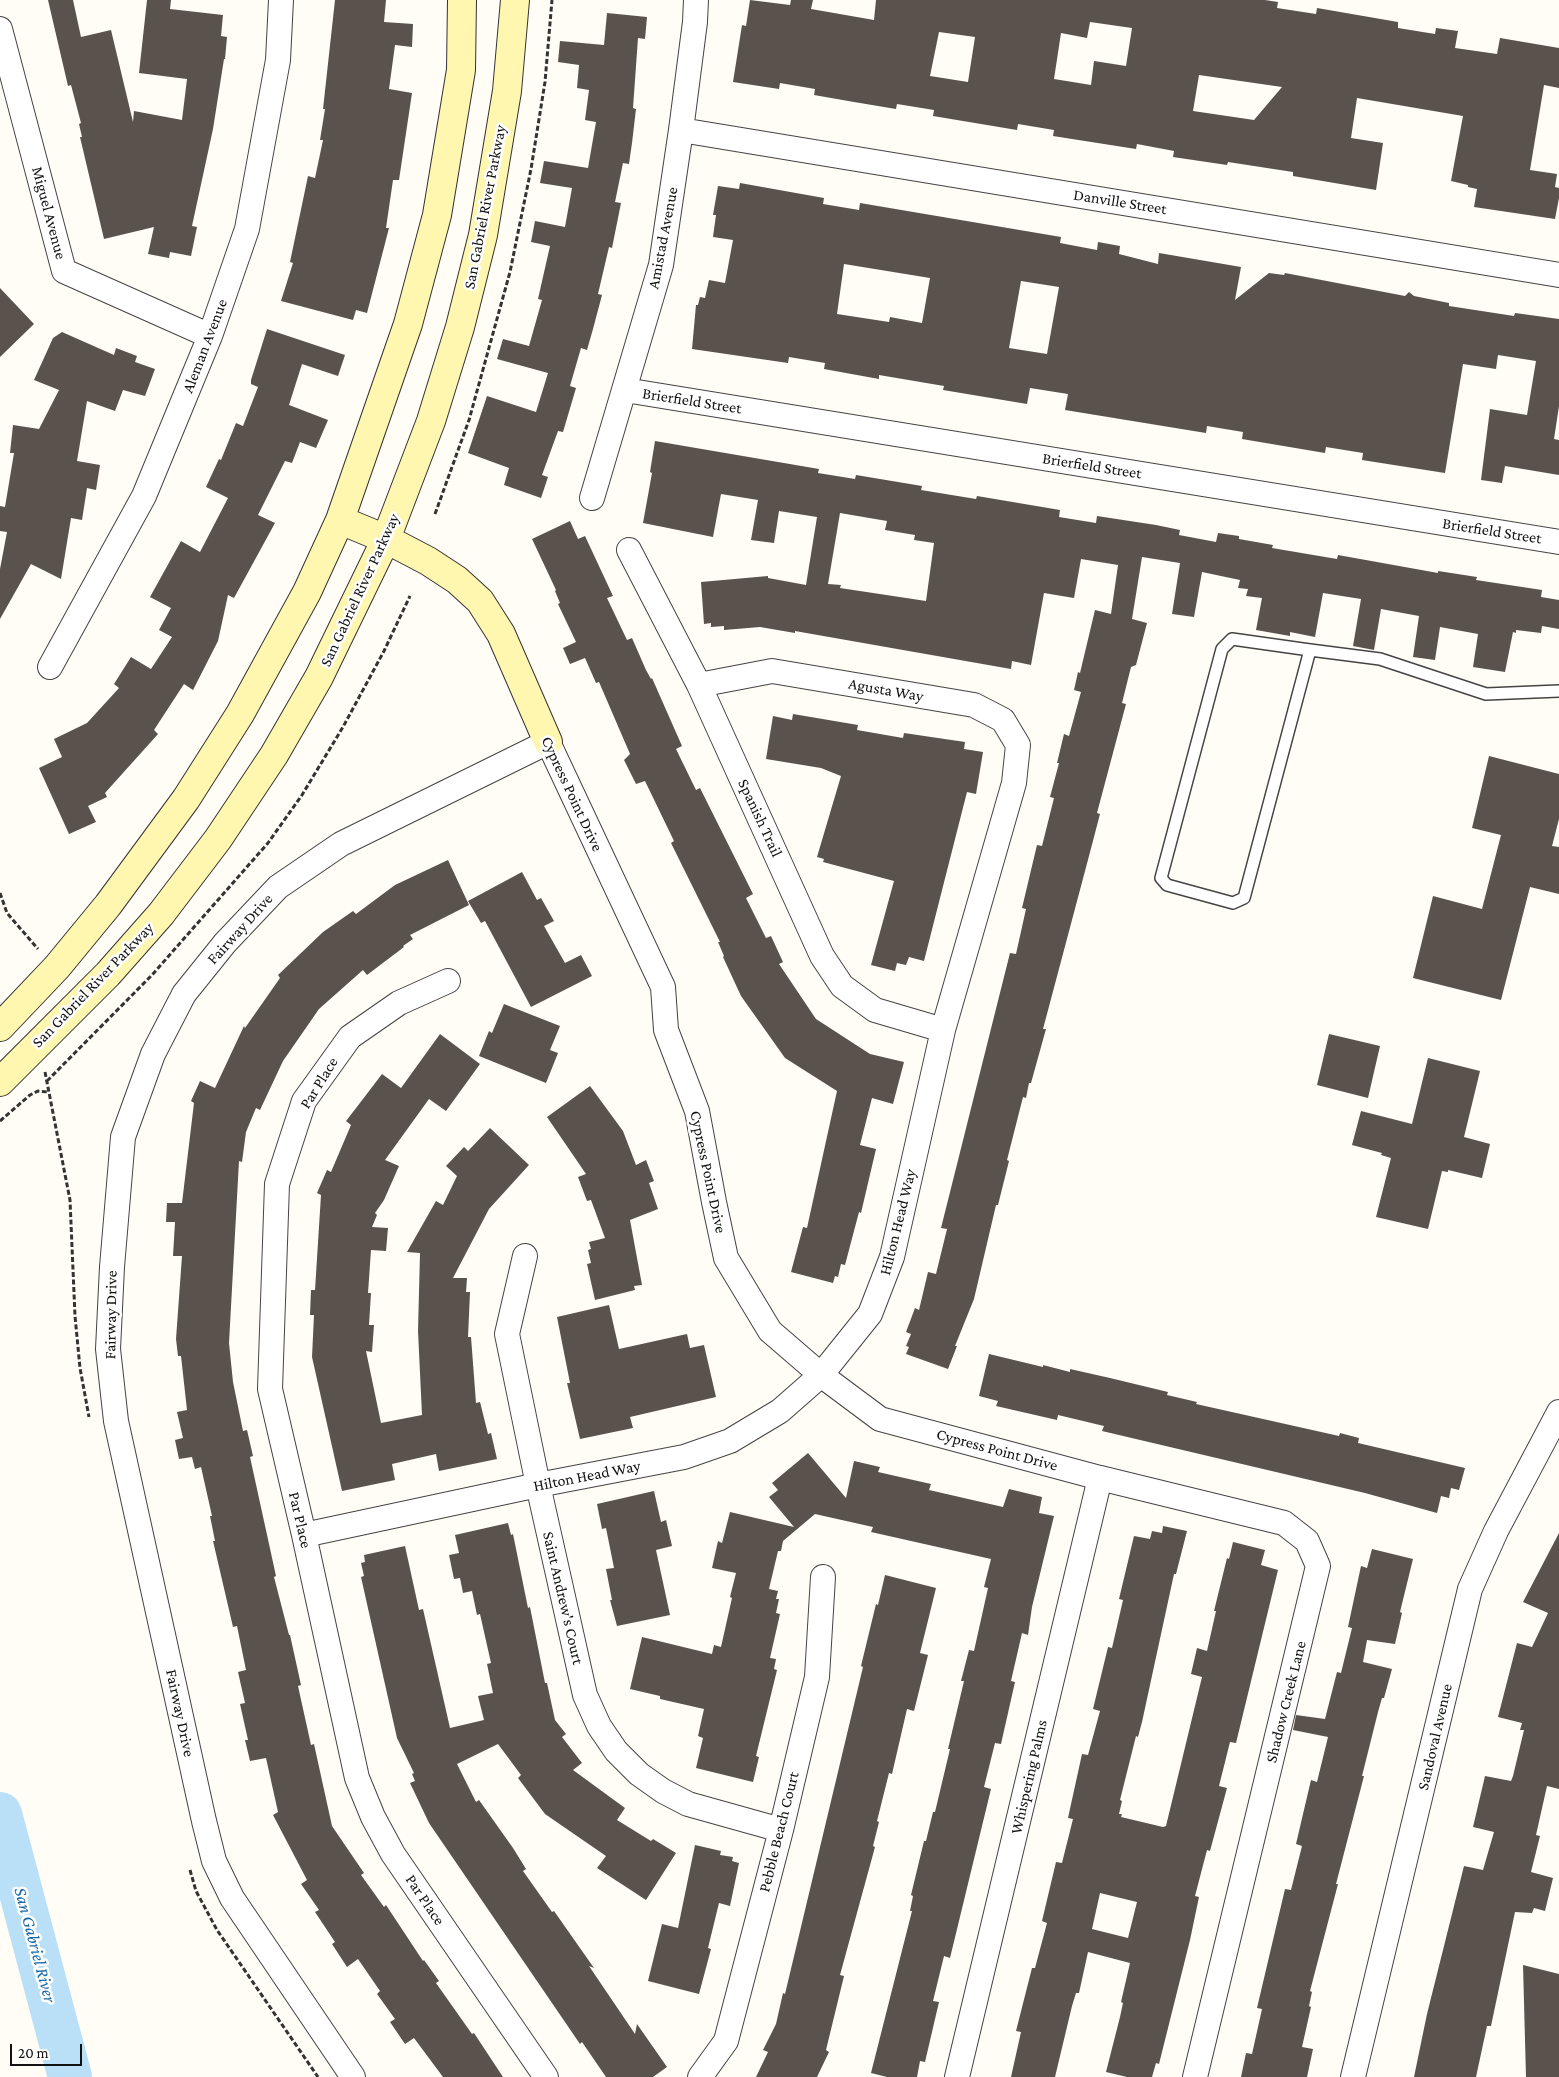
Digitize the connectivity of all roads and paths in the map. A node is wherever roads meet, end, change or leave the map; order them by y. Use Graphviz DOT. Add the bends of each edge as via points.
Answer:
graph roads {
  1 [pos="281,0"];
  2 [pos="462,0"];
  3 [pos="515,0"];
  4 [pos="696,0"];
  5 [pos="0,29"];
  6 [pos="681,130"];
  7 [pos="1559,275"];
  8 [pos="210,336"];
  9 [pos="625,390"];
  10 [pos="592,498"];
  11 [pos="340,520"];
  12 [pos="386,539"];
  13 [pos="1559,542"];
  14 [pos="629,550"];
  15 [pos="410,596"];
  16 [pos="1310,650"];
  17 [pos="50,667"];
  18 [pos="699,685"];
  19 [pos="1559,691"];
  20 [pos="548,742"];
  21 [pos="1014,783"];
  22 [pos="0,893"];
  23 [pos="57,967"];
  24 [pos="448,981"];
  25 [pos="0,1027"];
  26 [pos="943,1030"];
  27 [pos="5,1078"];
  28 [pos="47,1082"];
  29 [pos="48,1092"];
  30 [pos="0,1121"];
  31 [pos="525,1256"];
  32 [pos="820,1374"];
  33 [pos="1559,1412"];
  34 [pos="1100,1478"];
  35 [pos="538,1485"];
  36 [pos="304,1535"];
  37 [pos="823,1577"];
  38 [pos="781,1830"];
  39 [pos="353,2077"];
  40 [pos="546,2077"];
  41 [pos="700,2077"];
  42 [pos="957,2077"];
  43 [pos="1196,2077"];
  44 [pos="1353,2077"];
  1 -- 8 [label="street, Aleman Avenue" via="278,60 247,229"];
  2 -- 11 [label="main road" via="461,70 437,215 408,324"];
  3 -- 12 [label="main road, San Gabriel River Parkway" via="507,91 483,236 431,421"];
  4 -- 6 [label="street, Amistad Avenue"];
  5 -- 8 [label="street, Miguel Avenue" via="64,272"];
  6 -- 7 [label="street, Danville Street"];
  6 -- 9 [label="street, Amistad Avenue" via="661,265"];
  8 -- 17 [label="street, Aleman Avenue" via="144,496"];
  9 -- 10 [label="street, Amistad Avenue"];
  9 -- 13 [label="street, Brierfield Street"];
  11 -- 12 [label="main road, Cypress Point Drive"];
  11 -- 23 [label="main road" via="307,592 240,714 181,806 108,905"];
  12 -- 20 [label="main road, Cypress Point Drive" via="438,567 480,601 501,634"];
  12 -- 27 [label="main road, San Gabriel River Parkway" via="319,678 218,839 161,914 115,966"];
  14 -- 18 [label="street, Spanish Trail"];
  15 -- 28 [label="path" via="343,727 268,843 152,975"];
  16 -- 16 [label="lane" via="1232,639 1222,649 1161,878 1167,885 1233,903 1244,898"];
  16 -- 19 [label="lane" via="1380,659 1486,694"];
  18 -- 21 [label="street, Agusta Way" via="772,671 974,705 1003,720 1018,745"];
  18 -- 26 [label="street, Spanish Trail" via="822,956 842,986 875,1010"];
  20 -- 32 [label="street, Cypress Point Drive" via="663,987 666,1030 697,1110 726,1258 770,1330"];
  20 -- 39 [label="street, Fairway Drive" via="341,844 278,887 225,943 184,994 153,1054 123,1137 108,1349 116,1421 204,1821 214,1860 232,1898"];
  21 -- 26 [label="street, Hilton Head Way"];
  22 -- 23 [label="path" via="7,913"];
  23 -- 25 [label="main road"];
  24 -- 36 [label="street, Par Place" via="399,1003 350,1037 304,1101 276,1184 270,1390"];
  26 -- 32 [label="street, Hilton Head Way" via="892,1257 870,1314"];
  29 -- 30 [label="path" via="38,1091"];
  31 -- 35 [label="street, Saint Andrew's Court" via="507,1334"];
  32 -- 34 [label="street, Cypress Point Drive" via="880,1419"];
  32 -- 35 [label="street, Hilton Head Way" via="780,1411 730,1441 684,1457"];
  33 -- 44 [label="street, Sandoval Avenue" via="1496,1531 1470,1590"];
  34 -- 42 [label="street, Whispering Palms"];
  34 -- 43 [label="street, Shadow Creek Lane" via="1284,1523 1307,1541 1318,1566"];
  35 -- 36 [label="street, Hilton Head Way"];
  35 -- 38 [label="street, Saint Andrew's Court" via="585,1695 599,1726 616,1751 639,1774 688,1804"];
  36 -- 40 [label="street, Par Place" via="357,1778 373,1817 393,1854"];
  37 -- 38 [label="street, Pebble Beach Court" via="817,1677"];
  38 -- 41 [label="street, Pebble Beach Court" via="726,2041"];
}
